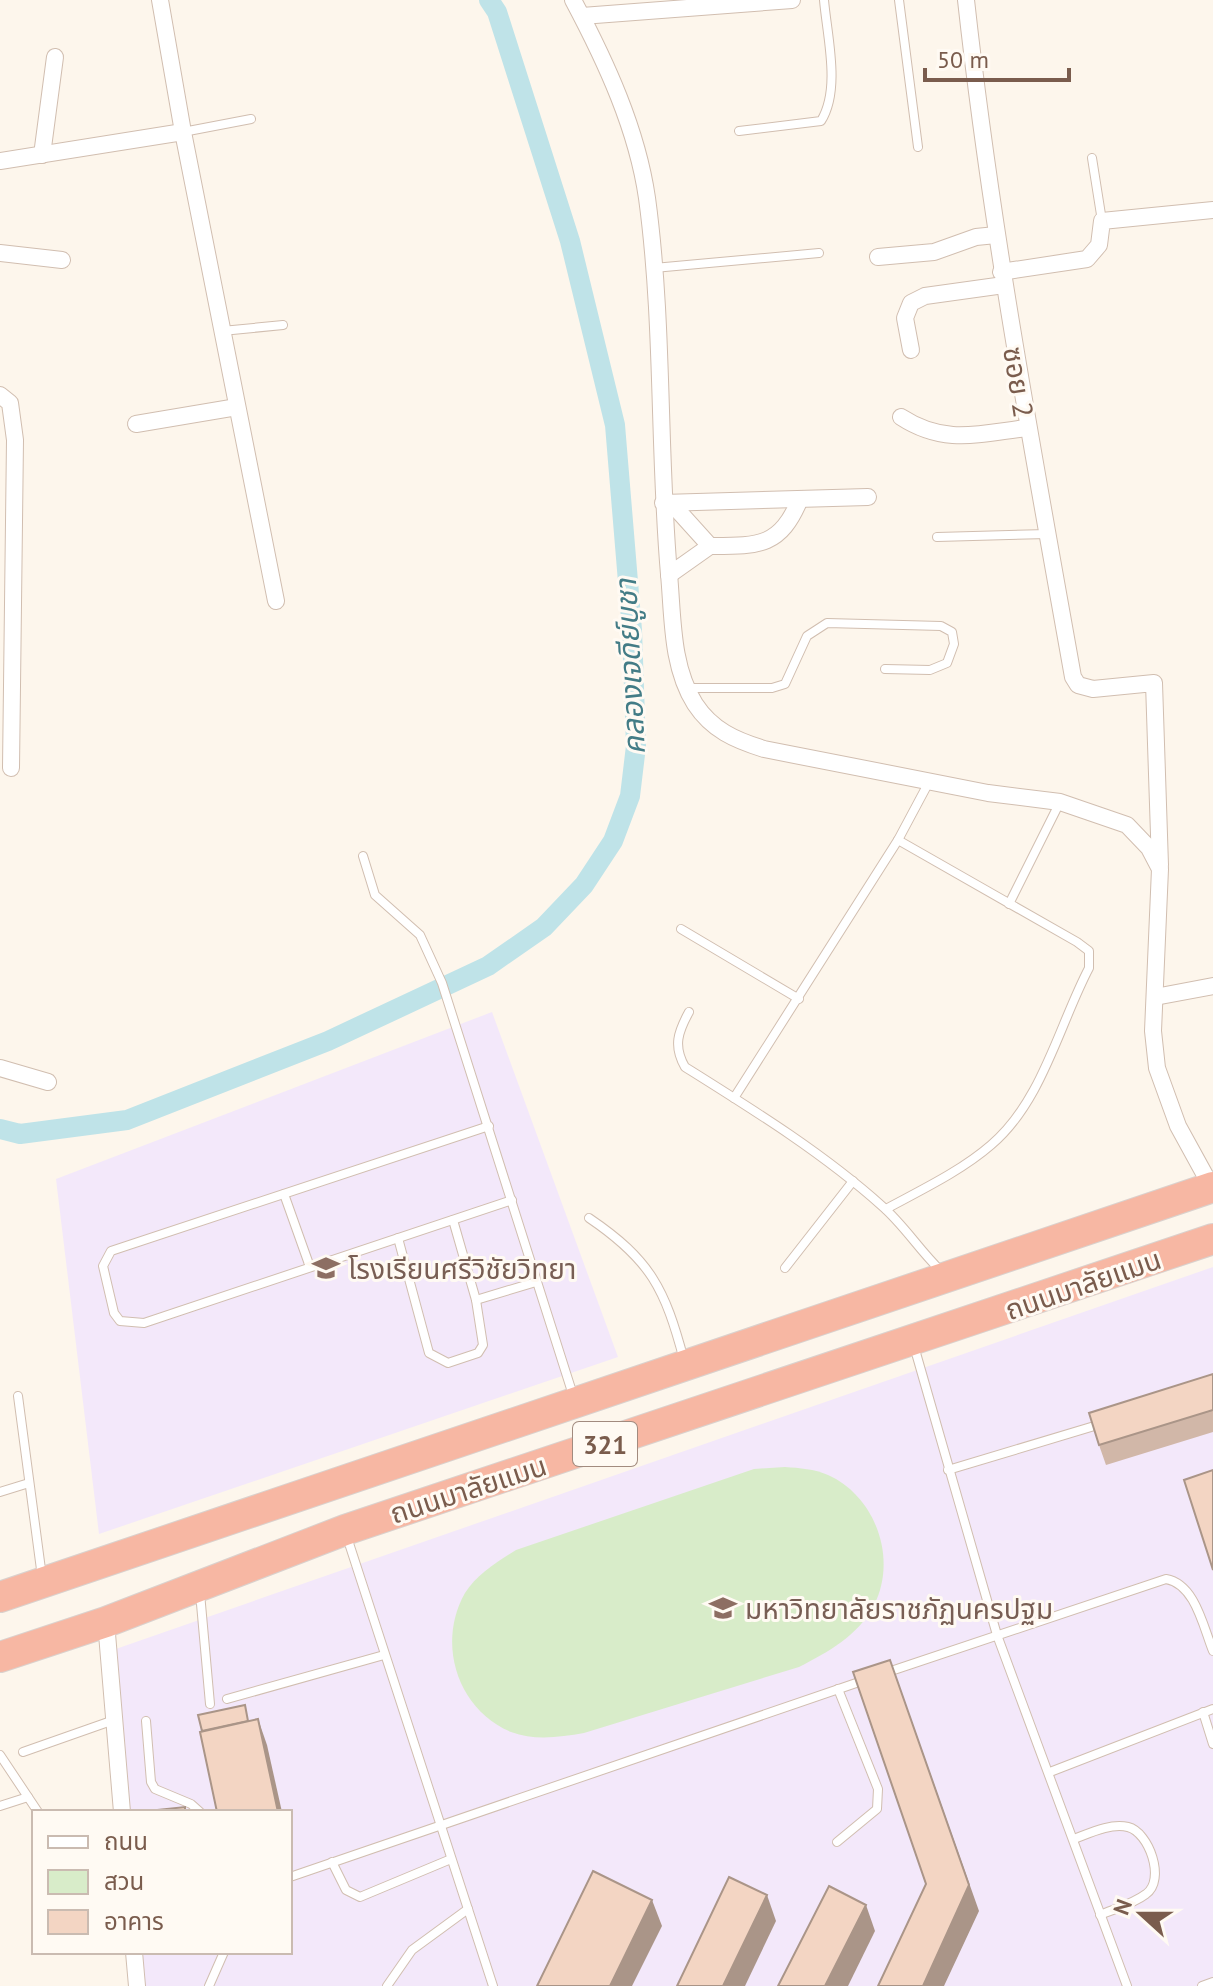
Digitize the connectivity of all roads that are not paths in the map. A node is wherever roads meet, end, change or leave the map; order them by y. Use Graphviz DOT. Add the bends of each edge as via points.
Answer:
graph roads {
  1 [pos="160,0"];
  2 [pos="573,0"];
  3 [pos="792,0"];
  4 [pos="824,0"];
  5 [pos="899,0"];
  6 [pos="966,0"];
  7 [pos="582,16"];
  8 [pos="55,57"];
  9 [pos="251,119"];
  10 [pos="739,131"];
  11 [pos="183,132"];
  12 [pos="918,147"];
  13 [pos="42,155"];
  14 [pos="1092,158"];
  15 [pos="0,161"];
  16 [pos="1213,210"];
  17 [pos="1102,221"];
  18 [pos="996,235"];
  19 [pos="0,253"];
  20 [pos="819,253"];
  21 [pos="878,257"];
  22 [pos="62,260"];
  23 [pos="654,268"];
  24 [pos="1002,278"];
  25 [pos="283,325"];
  26 [pos="222,331"];
  27 [pos="911,350"];
  28 [pos="0,395"];
  29 [pos="237,407"];
  30 [pos="901,417"];
  31 [pos="136,424"];
  32 [pos="1026,428"];
  33 [pos="868,497"];
  34 [pos="800,499"];
  35 [pos="668,503"];
  36 [pos="1048,534"];
  37 [pos="937,537"];
  38 [pos="710,546"];
  39 [pos="669,575"];
  40 [pos="276,601"];
  41 [pos="885,669"];
  42 [pos="687,688"];
  43 [pos="11,768"];
  44 [pos="931,779"];
  45 [pos="1060,802"];
  46 [pos="898,840"];
  47 [pos="363,856"];
  48 [pos="1160,869"];
  49 [pos="1009,904"];
  50 [pos="681,929"];
  51 [pos="1213,986"];
  52 [pos="1155,997"];
  53 [pos="799,999"];
  54 [pos="689,1012"];
  55 [pos="0,1068"];
  56 [pos="48,1082"];
  57 [pos="734,1098"];
  58 [pos="489,1126"];
  59 [pos="853,1181"];
  60 [pos="1213,1187"];
  61 [pos="284,1194"];
  62 [pos="512,1200"];
  63 [pos="886,1209"];
  64 [pos="589,1218"];
  65 [pos="453,1220"];
  66 [pos="398,1238"];
  67 [pos="1213,1239"];
  68 [pos="310,1267"];
  69 [pos="785,1268"];
  70 [pos="947,1277"];
  71 [pos="536,1282"];
  72 [pos="476,1300"];
  73 [pos="913,1343"];
  74 [pos="686,1364"];
  75 [pos="18,1396"];
  76 [pos="575,1402"];
  77 [pos="1110,1421"];
  78 [pos="948,1470"];
  79 [pos="29,1483"];
  80 [pos="0,1492"];
  81 [pos="345,1530"];
  82 [pos="42,1582"];
  83 [pos="199,1586"];
  84 [pos="0,1597"];
  85 [pos="106,1622"];
  86 [pos="997,1635"];
  87 [pos="1213,1651"];
  88 [pos="384,1655"];
  89 [pos="0,1657"];
  90 [pos="838,1689"];
  91 [pos="227,1699"];
  92 [pos="210,1704"];
  93 [pos="1213,1709"];
  94 [pos="1203,1712"];
  95 [pos="114,1720"];
  96 [pos="146,1721"];
  97 [pos="1213,1744"];
  98 [pos="23,1752"];
  99 [pos="0,1755"];
  100 [pos="1050,1772"];
  101 [pos="28,1797"];
  102 [pos="0,1806"];
  103 [pos="37,1810"];
  104 [pos="122,1810"];
  105 [pos="198,1810"];
  106 [pos="440,1825"];
  107 [pos="1074,1839"];
  108 [pos="837,1842"];
  109 [pos="451,1859"];
  110 [pos="332,1862"];
  111 [pos="292,1876"];
  112 [pos="468,1909"];
  113 [pos="1100,1915"];
  114 [pos="134,1954"];
  115 [pos="223,1954"];
  116 [pos="1213,1982"];
  117 [pos="137,1986"];
  118 [pos="209,1986"];
  119 [pos="387,1986"];
  120 [pos="493,1986"];
  121 [pos="1127,1986"];
  122 [pos="1202,1986"];
  1 -- 11 [label="street"];
  2 -- 7 [label="street"];
  3 -- 7 [label="street"];
  4 -- 10 [label="lane" via="829,109 821,121"];
  5 -- 12 [label="lane"];
  6 -- 18 [label="street, ซอย 2"];
  7 -- 23 [label="street" via="637,151"];
  8 -- 13 [label="street"];
  9 -- 11 [label="lane"];
  11 -- 13 [label="street"];
  11 -- 26 [label="street"];
  13 -- 15 [label="street"];
  14 -- 17 [label="lane"];
  16 -- 17 [label="street"];
  17 -- 24 [label="street" via="1099,245 1087,259"];
  18 -- 21 [label="street" via="934,252"];
  18 -- 24 [label="street, ซอย 2"];
  19 -- 22 [label="street"];
  20 -- 23 [label="lane"];
  23 -- 35 [label="street"];
  24 -- 27 [label="street" via="911,303 905,318"];
  24 -- 32 [label="street, ซอย 2"];
  25 -- 26 [label="lane"];
  26 -- 29 [label="street"];
  28 -- 43 [label="street" via="10,403 15,440"];
  29 -- 31 [label="street"];
  29 -- 40 [label="street"];
  30 -- 32 [label="street" via="925,432 947,435"];
  32 -- 36 [label="street, ซอย 2"];
  33 -- 34 [label="street"];
  34 -- 35 [label="street"];
  34 -- 38 [label="street" via="789,524 773,538 745,546"];
  35 -- 38 [label="street"];
  35 -- 39 [label="street"];
  36 -- 37 [label="lane"];
  36 -- 48 [label="street, ซอย 2" via="1078,685 1093,689 1154,683"];
  38 -- 39 [label="street"];
  39 -- 42 [label="street" via="675,643"];
  41 -- 42 [label="lane" via="930,670 947,663 952,632 933,625 827,623 807,636 785,684"];
  42 -- 44 [label="street" via="710,724 733,739"];
  44 -- 45 [label="street"];
  44 -- 46 [label="lane"];
  45 -- 48 [label="street" via="1127,825"];
  45 -- 49 [label="lane"];
  46 -- 49 [label="lane"];
  46 -- 53 [label="lane"];
  47 -- 58 [label="lane" via="375,895 420,935 431,957"];
  48 -- 52 [label="street"];
  49 -- 63 [label="lane" via="1089,951 1089,968 1040,1076 1009,1126 991,1146"];
  50 -- 53 [label="lane"];
  51 -- 52 [label="street"];
  52 -- 60 [label="street" via="1157,1068 1178,1126"];
  53 -- 57 [label="lane"];
  54 -- 57 [label="lane" via="677,1054 685,1067"];
  55 -- 56 [label="street"];
  57 -- 59 [label="lane"];
  58 -- 61 [label="lane"];
  58 -- 62 [label="lane"];
  59 -- 63 [label="lane"];
  59 -- 69 [label="lane"];
  60 -- 70 [label="highway, ถนนมาลัยแมน / 321"];
  61 -- 68 [label="lane"];
  61 -- 68 [label="lane" via="111,1251 103,1266 114,1313 120,1321 144,1323"];
  62 -- 65 [label="lane"];
  62 -- 71 [label="lane"];
  63 -- 70 [label="lane"];
  64 -- 74 [label="lane" via="639,1256 669,1302"];
  65 -- 66 [label="lane"];
  65 -- 72 [label="lane"];
  66 -- 68 [label="lane"];
  66 -- 72 [label="lane" via="429,1353 436,1359 448,1363 483,1348"];
  67 -- 73 [label="highway, ถนนมาลัยแมน / 321"];
  70 -- 74 [label="highway, ถนนมาลัยแมน / 321"];
  71 -- 72 [label="lane"];
  71 -- 76 [label="lane"];
  73 -- 78 [label="lane"];
  73 -- 81 [label="highway, ถนนมาลัยแมน / 321"];
  74 -- 76 [label="highway, ถนนมาลัยแมน / 321"];
  75 -- 79 [label="lane"];
  76 -- 82 [label="highway, ถนนมาลัยแมน / 321"];
  77 -- 78 [label="lane"];
  78 -- 86 [label="lane"];
  79 -- 80 [label="lane"];
  79 -- 82 [label="lane"];
  81 -- 83 [label="highway, ถนนมาลัยแมน / 321"];
  81 -- 88 [label="lane"];
  82 -- 84 [label="highway, ถนนมาลัยแมน / 321"];
  83 -- 85 [label="highway, ถนนมาลัยแมน / 321"];
  83 -- 92 [label="lane"];
  85 -- 89 [label="highway, ถนนมาลัยแมน / 321"];
  85 -- 95 [label="street"];
  86 -- 87 [label="lane" via="1166,1579 1180,1581 1188,1591"];
  86 -- 90 [label="lane"];
  86 -- 100 [label="lane"];
  88 -- 91 [label="lane"];
  88 -- 106 [label="lane"];
  90 -- 106 [label="lane"];
  90 -- 108 [label="lane" via="878,1789 877,1809"];
  93 -- 94 [label="lane"];
  94 -- 97 [label="lane"];
  94 -- 100 [label="lane"];
  95 -- 98 [label="lane"];
  95 -- 104 [label="street"];
  96 -- 105 [label="lane" via="155,1789"];
  99 -- 101 [label="lane"];
  100 -- 107 [label="lane"];
  101 -- 102 [label="lane"];
  101 -- 103 [label="lane"];
  106 -- 109 [label="lane"];
  106 -- 110 [label="lane"];
  107 -- 113 [label="lane"];
  107 -- 113 [label="lane" via="1109,1827 1128,1827 1140,1833 1156,1869 1147,1894"];
  109 -- 110 [label="lane" via="355,1897"];
  109 -- 112 [label="lane"];
  110 -- 111 [label="lane"];
  112 -- 119 [label="lane" via="412,1950"];
  112 -- 120 [label="lane"];
  113 -- 121 [label="lane"];
  114 -- 117 [label="street"];
  115 -- 118 [label="lane"];
  116 -- 122 [label="lane"];
}
